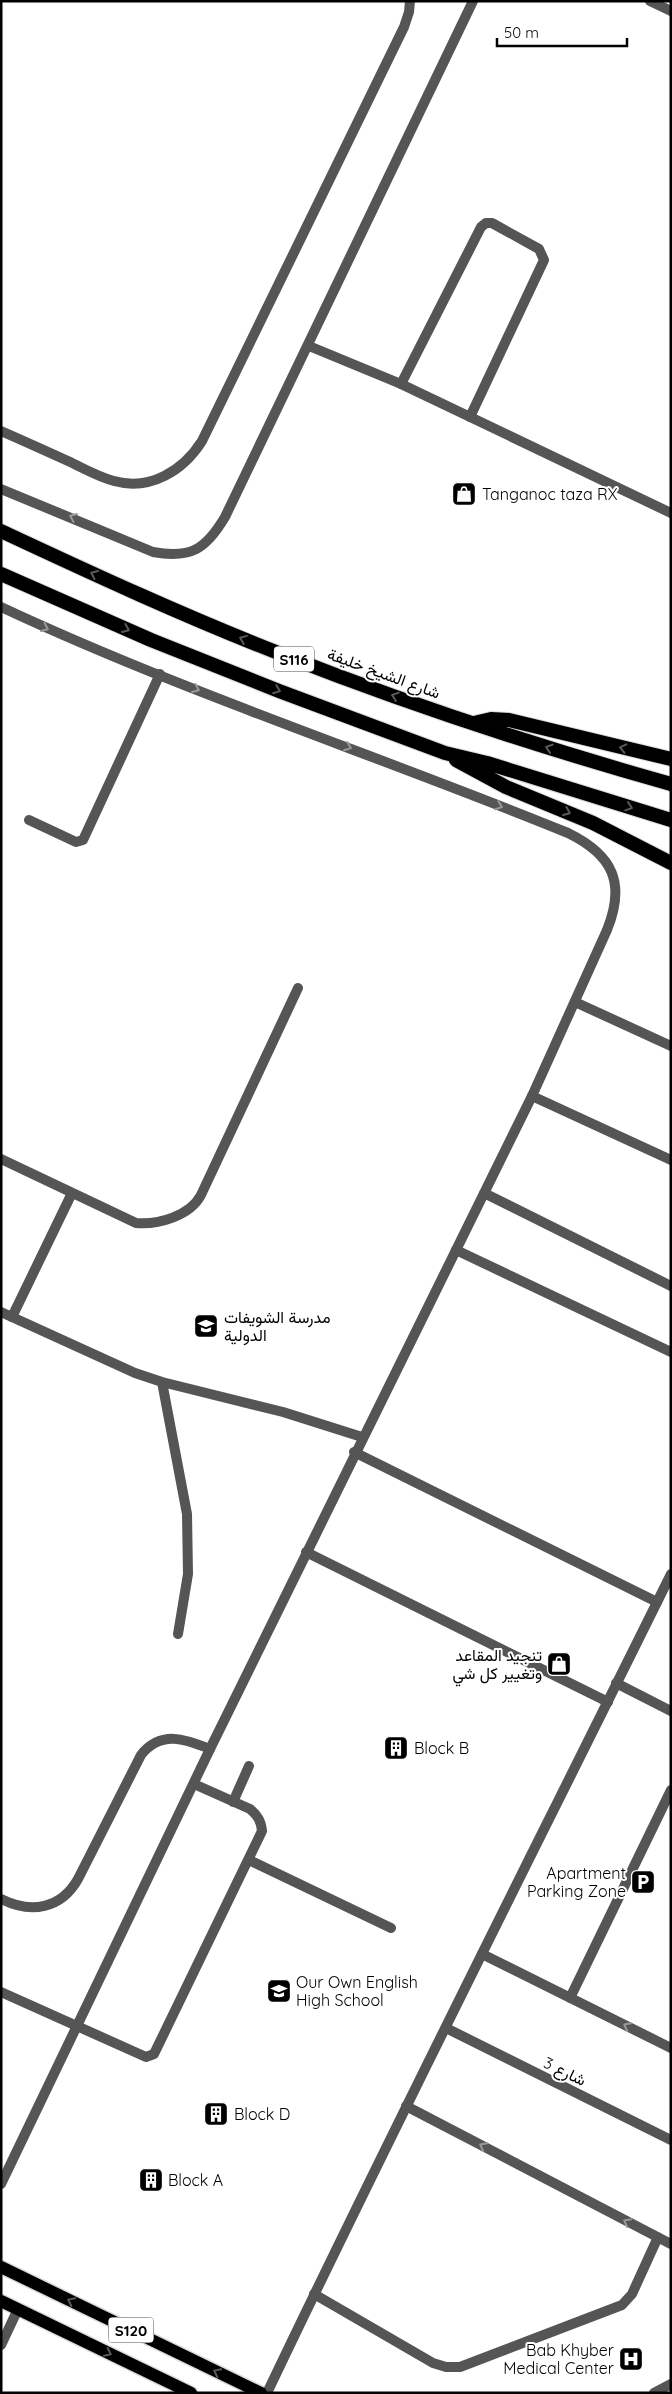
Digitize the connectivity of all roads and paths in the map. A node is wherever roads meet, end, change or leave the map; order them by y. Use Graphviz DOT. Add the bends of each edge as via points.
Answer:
graph roads {
  1 [pos="410,1"];
  2 [pos="473,1"];
  3 [pos="650,1"];
  4 [pos="671,11"];
  5 [pos="308,346"];
  6 [pos="401,384"];
  7 [pos="470,417"];
  8 [pos="1,431"];
  9 [pos="1,489"];
  10 [pos="671,513"];
  11 [pos="1,531"];
  12 [pos="1,574"];
  13 [pos="1,607"];
  14 [pos="160,674"];
  15 [pos="473,723"];
  16 [pos="445,753"];
  17 [pos="671,759"];
  18 [pos="671,784"];
  19 [pos="29,820"];
  20 [pos="671,820"];
  21 [pos="671,863"];
  22 [pos="298,988"];
  23 [pos="575,1002"];
  24 [pos="671,1046"];
  25 [pos="532,1096"];
  26 [pos="1,1159"];
  27 [pos="671,1160"];
  28 [pos="484,1193"];
  29 [pos="72,1194"];
  30 [pos="456,1250"];
  31 [pos="671,1286"];
  32 [pos="1,1312"];
  33 [pos="12,1317"];
  34 [pos="671,1352"];
  35 [pos="162,1382"];
  36 [pos="362,1438"];
  37 [pos="354,1452"];
  38 [pos="306,1552"];
  39 [pos="671,1574"];
  40 [pos="657,1602"];
  41 [pos="178,1634"];
  42 [pos="616,1683"];
  43 [pos="608,1702"];
  44 [pos="671,1711"];
  45 [pos="210,1749"];
  46 [pos="249,1766"];
  47 [pos="194,1784"];
  48 [pos="670,1795"];
  49 [pos="233,1802"];
  50 [pos="249,1860"];
  51 [pos="1,1899"];
  52 [pos="391,1928"];
  53 [pos="482,1954"];
  54 [pos="1,1992"];
  55 [pos="570,1998"];
  56 [pos="78,2026"];
  57 [pos="446,2028"];
  58 [pos="671,2048"];
  59 [pos="406,2106"];
  60 [pos="671,2140"];
  61 [pos="2,2181"];
  62 [pos="658,2237"];
  63 [pos="671,2244"];
  64 [pos="1,2268"];
  65 [pos="314,2294"];
  66 [pos="1,2301"];
  67 [pos="18,2309"];
  68 [pos="1,2345"];
  69 [pos="671,2384"];
  70 [pos="192,2393"];
  71 [pos="261,2393"];
  72 [pos="267,2393"];
  73 [pos="654,2393"];
  1 -- 8 [label="street" via="400,36 202,441 186,462 176,471 151,482 125,483"];
  2 -- 5 [label="street"];
  3 -- 4 [label="street"];
  5 -- 6 [label="street"];
  5 -- 9 [label="street, one-way" via="225,517 213,537 197,549 170,555 153,552"];
  6 -- 7 [label="street"];
  6 -- 7 [label="street" via="480,227 492,223 538,249 544,260"];
  7 -- 10 [label="street"];
  15 -- 11 [label="highway, شارع الشيخ خليفة / S116, one-way" via="272,651"];
  12 -- 16 [label="highway, S116, one-way" via="151,640"];
  13 -- 14 [label="street, one-way"];
  14 -- 19 [label="street" via="83,840 76,842"];
  14 -- 23 [label="street, one-way" via="586,842 601,854 611,871 616,891 615,911"];
  17 -- 15 [label="highway, one-way" via="509,720"];
  18 -- 15 [label="highway, شارع الشيخ خليفة / S116, one-way"];
  16 -- 20 [label="highway, S116, one-way"];
  16 -- 21 [label="highway, one-way" via="484,776 593,823"];
  22 -- 29 [label="street" via="196,1203 182,1214 144,1224"];
  23 -- 24 [label="street"];
  23 -- 25 [label="street"];
  25 -- 27 [label="street"];
  25 -- 28 [label="street"];
  26 -- 29 [label="street"];
  28 -- 30 [label="street"];
  28 -- 31 [label="street"];
  29 -- 33 [label="street"];
  30 -- 34 [label="street"];
  30 -- 36 [label="street"];
  32 -- 33 [label="street"];
  33 -- 35 [label="street" via="106,1361"];
  35 -- 36 [label="street" via="283,1412"];
  35 -- 41 [label="street" via="187,1514 188,1574"];
  36 -- 37 [label="street"];
  37 -- 38 [label="street"];
  37 -- 40 [label="street"];
  38 -- 43 [label="street"];
  38 -- 45 [label="street"];
  39 -- 40 [label="street"];
  40 -- 42 [label="street"];
  42 -- 43 [label="street"];
  42 -- 44 [label="street"];
  43 -- 53 [label="street"];
  45 -- 47 [label="street"];
  45 -- 51 [label="street" via="189,1740 171,1738 162,1739 147,1748 69,1892 54,1903 36,1908 17,1906"];
  46 -- 49 [label="street"];
  47 -- 49 [label="street"];
  47 -- 56 [label="street"];
  48 -- 55 [label="street"];
  49 -- 50 [label="street" via="257,1815 261,1822 262,1831"];
  50 -- 52 [label="street"];
  50 -- 56 [label="street" via="154,2054 146,2057"];
  53 -- 55 [label="street"];
  53 -- 57 [label="street"];
  54 -- 56 [label="street"];
  58 -- 55 [label="street, one-way"];
  56 -- 61 [label="street"];
  57 -- 59 [label="street"];
  57 -- 60 [label="street, شارع 3"];
  62 -- 59 [label="street, one-way"];
  59 -- 65 [label="street"];
  62 -- 63 [label="street"];
  62 -- 65 [label="street" via="632,2294 622,2305 460,2367 446,2367 433,2362"];
  71 -- 64 [label="main road, S120, one-way"];
  65 -- 72 [label="street"];
  66 -- 67 [label="main road, S120"];
  67 -- 68 [label="street"];
  67 -- 70 [label="main road, S120, one-way"];
  69 -- 73 [label="street"];
}
